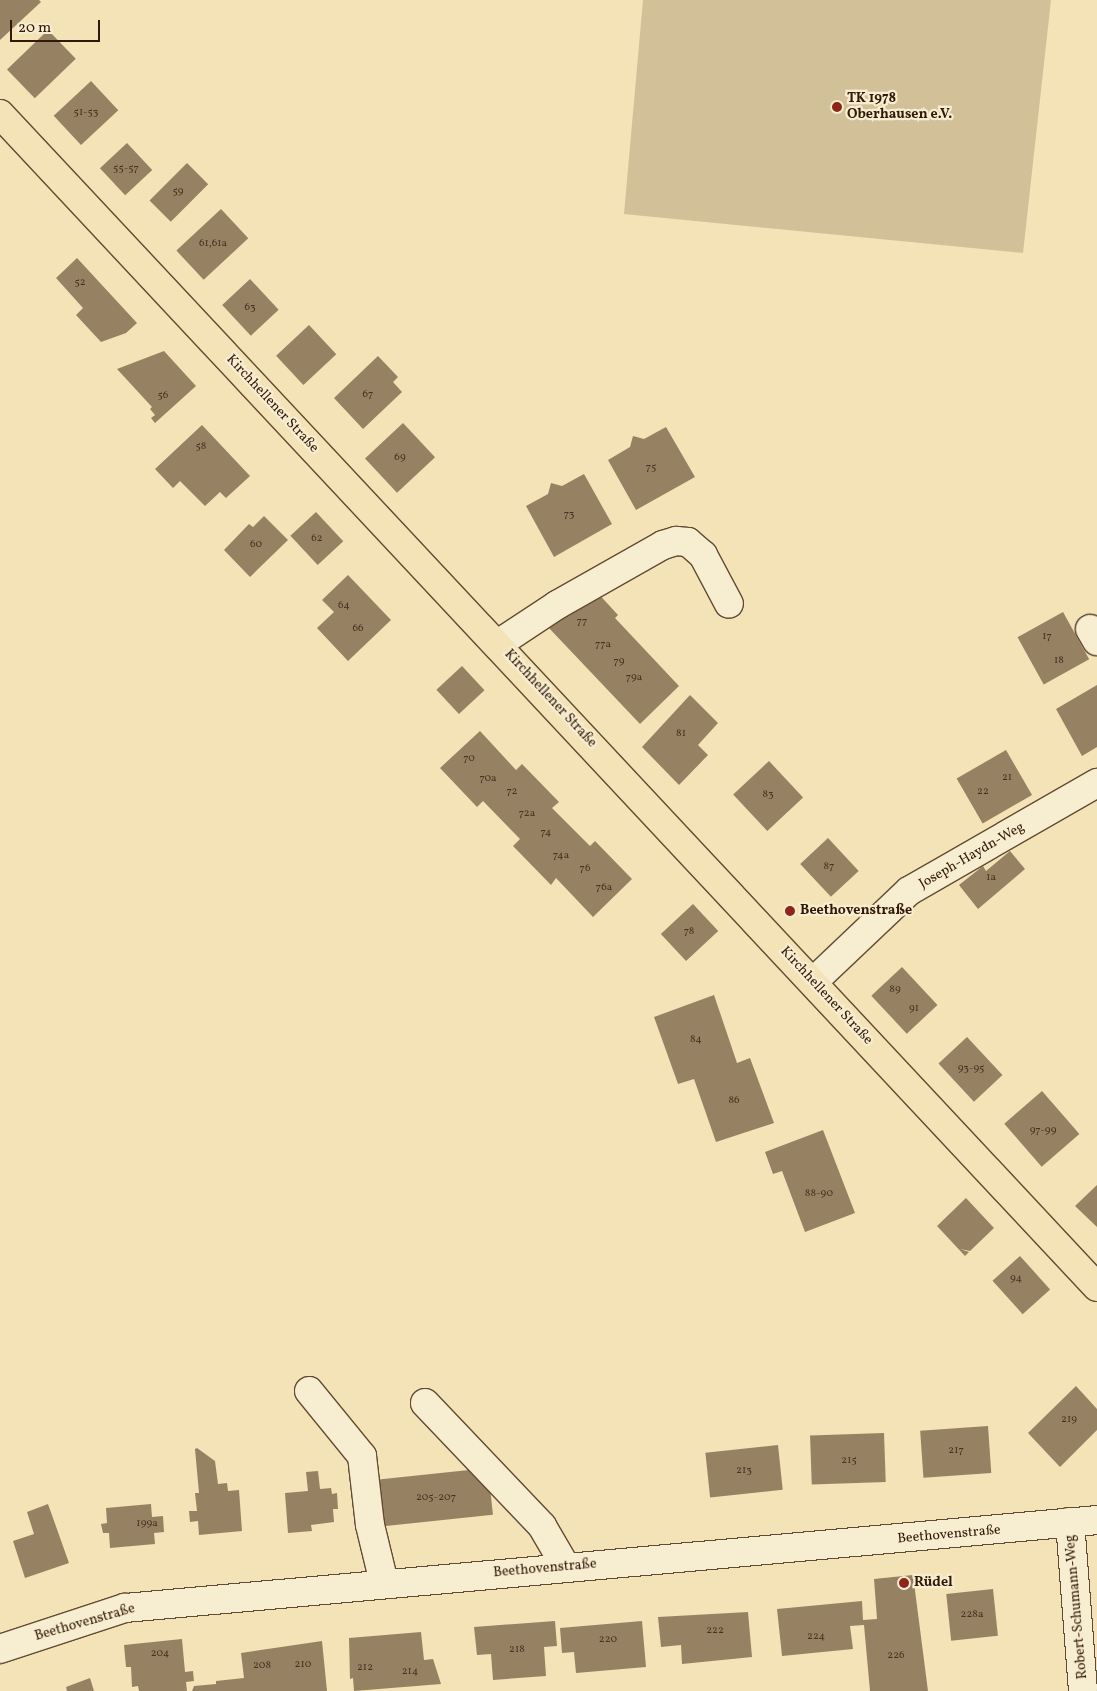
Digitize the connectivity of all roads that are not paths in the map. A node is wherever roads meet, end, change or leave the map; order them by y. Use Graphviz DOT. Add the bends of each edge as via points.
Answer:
graph roads {
  1 [pos="0,114"];
  2 [pos="729,604"];
  3 [pos="498,644"];
  4 [pos="1097,783"];
  5 [pos="813,982"];
  6 [pos="1097,1287"];
  7 [pos="309,1391"];
  8 [pos="425,1403"];
  9 [pos="1097,1520"];
  10 [pos="1070,1522"];
  11 [pos="566,1567"];
  12 [pos="384,1583"];
  13 [pos="0,1649"];
  14 [pos="1084,1691"];
  1 -- 3 [label="main road, Kirchhellener Straße"];
  2 -- 3 [label="street" via="704,555 688,542 676,541 663,544 557,604"];
  3 -- 5 [label="main road, Kirchhellener Straße"];
  4 -- 5 [label="street, Joseph-Haydn-Weg" via="909,891"];
  5 -- 6 [label="main road, Kirchhellener Straße"];
  7 -- 12 [label="street" via="362,1456 370,1525"];
  8 -- 11 [label="street" via="542,1526"];
  9 -- 10 [label="street, Beethovenstraße"];
  10 -- 11 [label="street, Beethovenstraße"];
  10 -- 14 [label="street, Robert-Schumann-Weg"];
  11 -- 12 [label="street, Beethovenstraße"];
  12 -- 13 [label="street, Beethovenstraße" via="125,1608"];
}
